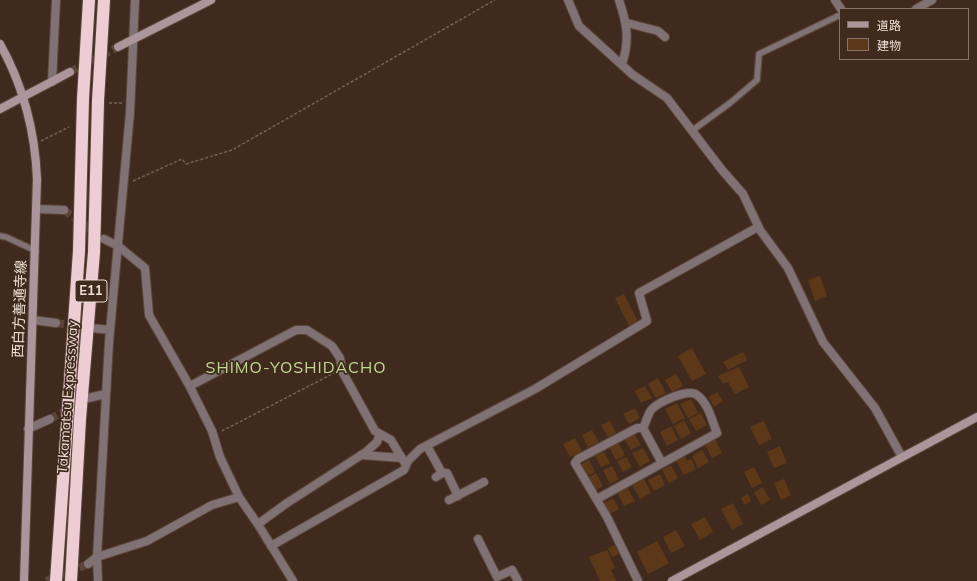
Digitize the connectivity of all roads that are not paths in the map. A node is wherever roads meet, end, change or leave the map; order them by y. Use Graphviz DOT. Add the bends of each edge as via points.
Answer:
graph roads {
  1 [pos="56,0"];
  2 [pos="89,0"];
  3 [pos="104,0"];
  4 [pos="135,0"];
  5 [pos="211,0"];
  6 [pos="568,0"];
  7 [pos="619,0"];
  8 [pos="932,0"];
  9 [pos="918,8"];
  10 [pos="839,16"];
  11 [pos="627,23"];
  12 [pos="665,37"];
  13 [pos="133,39"];
  14 [pos="0,44"];
  15 [pos="118,47"];
  16 [pos="622,64"];
  17 [pos="70,72"];
  18 [pos="52,82"];
  19 [pos="25,96"];
  20 [pos="0,109"];
  21 [pos="693,130"];
  22 [pos="37,209"];
  23 [pos="64,210"];
  24 [pos="758,227"];
  25 [pos="0,236"];
  26 [pos="104,239"];
  27 [pos="118,246"];
  28 [pos="36,250"];
  29 [pos="33,320"];
  30 [pos="56,323"];
  31 [pos="92,328"];
  32 [pos="110,330"];
  33 [pos="190,386"];
  34 [pos="106,394"];
  35 [pos="88,398"];
  36 [pos="977,417"];
  37 [pos="50,419"];
  38 [pos="643,428"];
  39 [pos="28,429"];
  40 [pos="380,434"];
  41 [pos="427,446"];
  42 [pos="361,455"];
  43 [pos="902,457"];
  44 [pos="404,461"];
  45 [pos="662,463"];
  46 [pos="484,482"];
  47 [pos="458,496"];
  48 [pos="239,497"];
  49 [pos="597,499"];
  50 [pos="449,500"];
  51 [pos="258,524"];
  52 [pos="478,539"];
  53 [pos="271,546"];
  54 [pos="97,557"];
  55 [pos="88,564"];
  56 [pos="24,581"];
  57 [pos="56,581"];
  58 [pos="71,581"];
  59 [pos="98,581"];
  60 [pos="293,581"];
  61 [pos="518,581"];
  62 [pos="638,581"];
  63 [pos="672,581"];
  1 -- 18 [label="street"];
  2 -- 57 [label="highway, Takamatsu Expressway / E11" via="83,99 79,251"];
  3 -- 58 [label="highway, Takamatsu Expressway / E11" via="94,252 80,419"];
  4 -- 13 [label="street"];
  5 -- 13 [label="main road"];
  6 -- 16 [label="street" via="579,26"];
  7 -- 11 [label="street"];
  8 -- 9 [label="street"];
  10 -- 21 [label="lane" via="759,54 757,80"];
  11 -- 12 [label="street" via="658,31"];
  11 -- 16 [label="street"];
  13 -- 15 [label="main road"];
  13 -- 27 [label="street" via="131,103"];
  14 -- 19 [label="main road, 西白方善通寺線"];
  16 -- 21 [label="street" via="667,98"];
  17 -- 18 [label="main road"];
  18 -- 19 [label="main road"];
  19 -- 20 [label="main road"];
  19 -- 22 [label="main road, 西白方善通寺線" via="34,144"];
  21 -- 24 [label="street" via="743,194"];
  22 -- 23 [label="street"];
  22 -- 28 [label="main road, 西白方善通寺線"];
  24 -- 41 [label="street" via="639,293 647,321 535,389"];
  24 -- 43 [label="street" via="788,268 823,342 875,408"];
  25 -- 28 [label="lane"];
  26 -- 27 [label="street"];
  27 -- 32 [label="street"];
  27 -- 33 [label="street" via="145,268 149,315"];
  28 -- 29 [label="main road, 西白方善通寺線"];
  29 -- 30 [label="street"];
  29 -- 39 [label="main road, 西白方善通寺線"];
  31 -- 32 [label="street"];
  32 -- 34 [label="street"];
  33 -- 40 [label="street" via="301,329 332,346 375,431"];
  33 -- 48 [label="street"];
  34 -- 35 [label="street"];
  34 -- 54 [label="street"];
  36 -- 43 [label="main road"];
  37 -- 39 [label="street"];
  38 -- 45 [label="street"];
  38 -- 45 [label="street" via="652,409 683,392 695,394 708,409 717,432"];
  38 -- 49 [label="street" via="637,428 578,459 575,463"];
  39 -- 56 [label="main road, 西白方善通寺線"];
  40 -- 42 [label="street" via="377,442"];
  40 -- 44 [label="street" via="391,440"];
  41 -- 44 [label="street"];
  41 -- 47 [label="street" via="439,475 447,473"];
  42 -- 44 [label="street"];
  42 -- 51 [label="street"];
  43 -- 63 [label="main road"];
  44 -- 53 [label="street" via="404,470"];
  45 -- 49 [label="street"];
  46 -- 47 [label="street"];
  47 -- 50 [label="street"];
  48 -- 51 [label="street"];
  48 -- 54 [label="street" via="212,505 147,541"];
  49 -- 62 [label="street"];
  51 -- 53 [label="street"];
  52 -- 61 [label="street" via="497,577 512,570"];
  53 -- 60 [label="street"];
  54 -- 55 [label="street"];
  54 -- 59 [label="street"];
}
